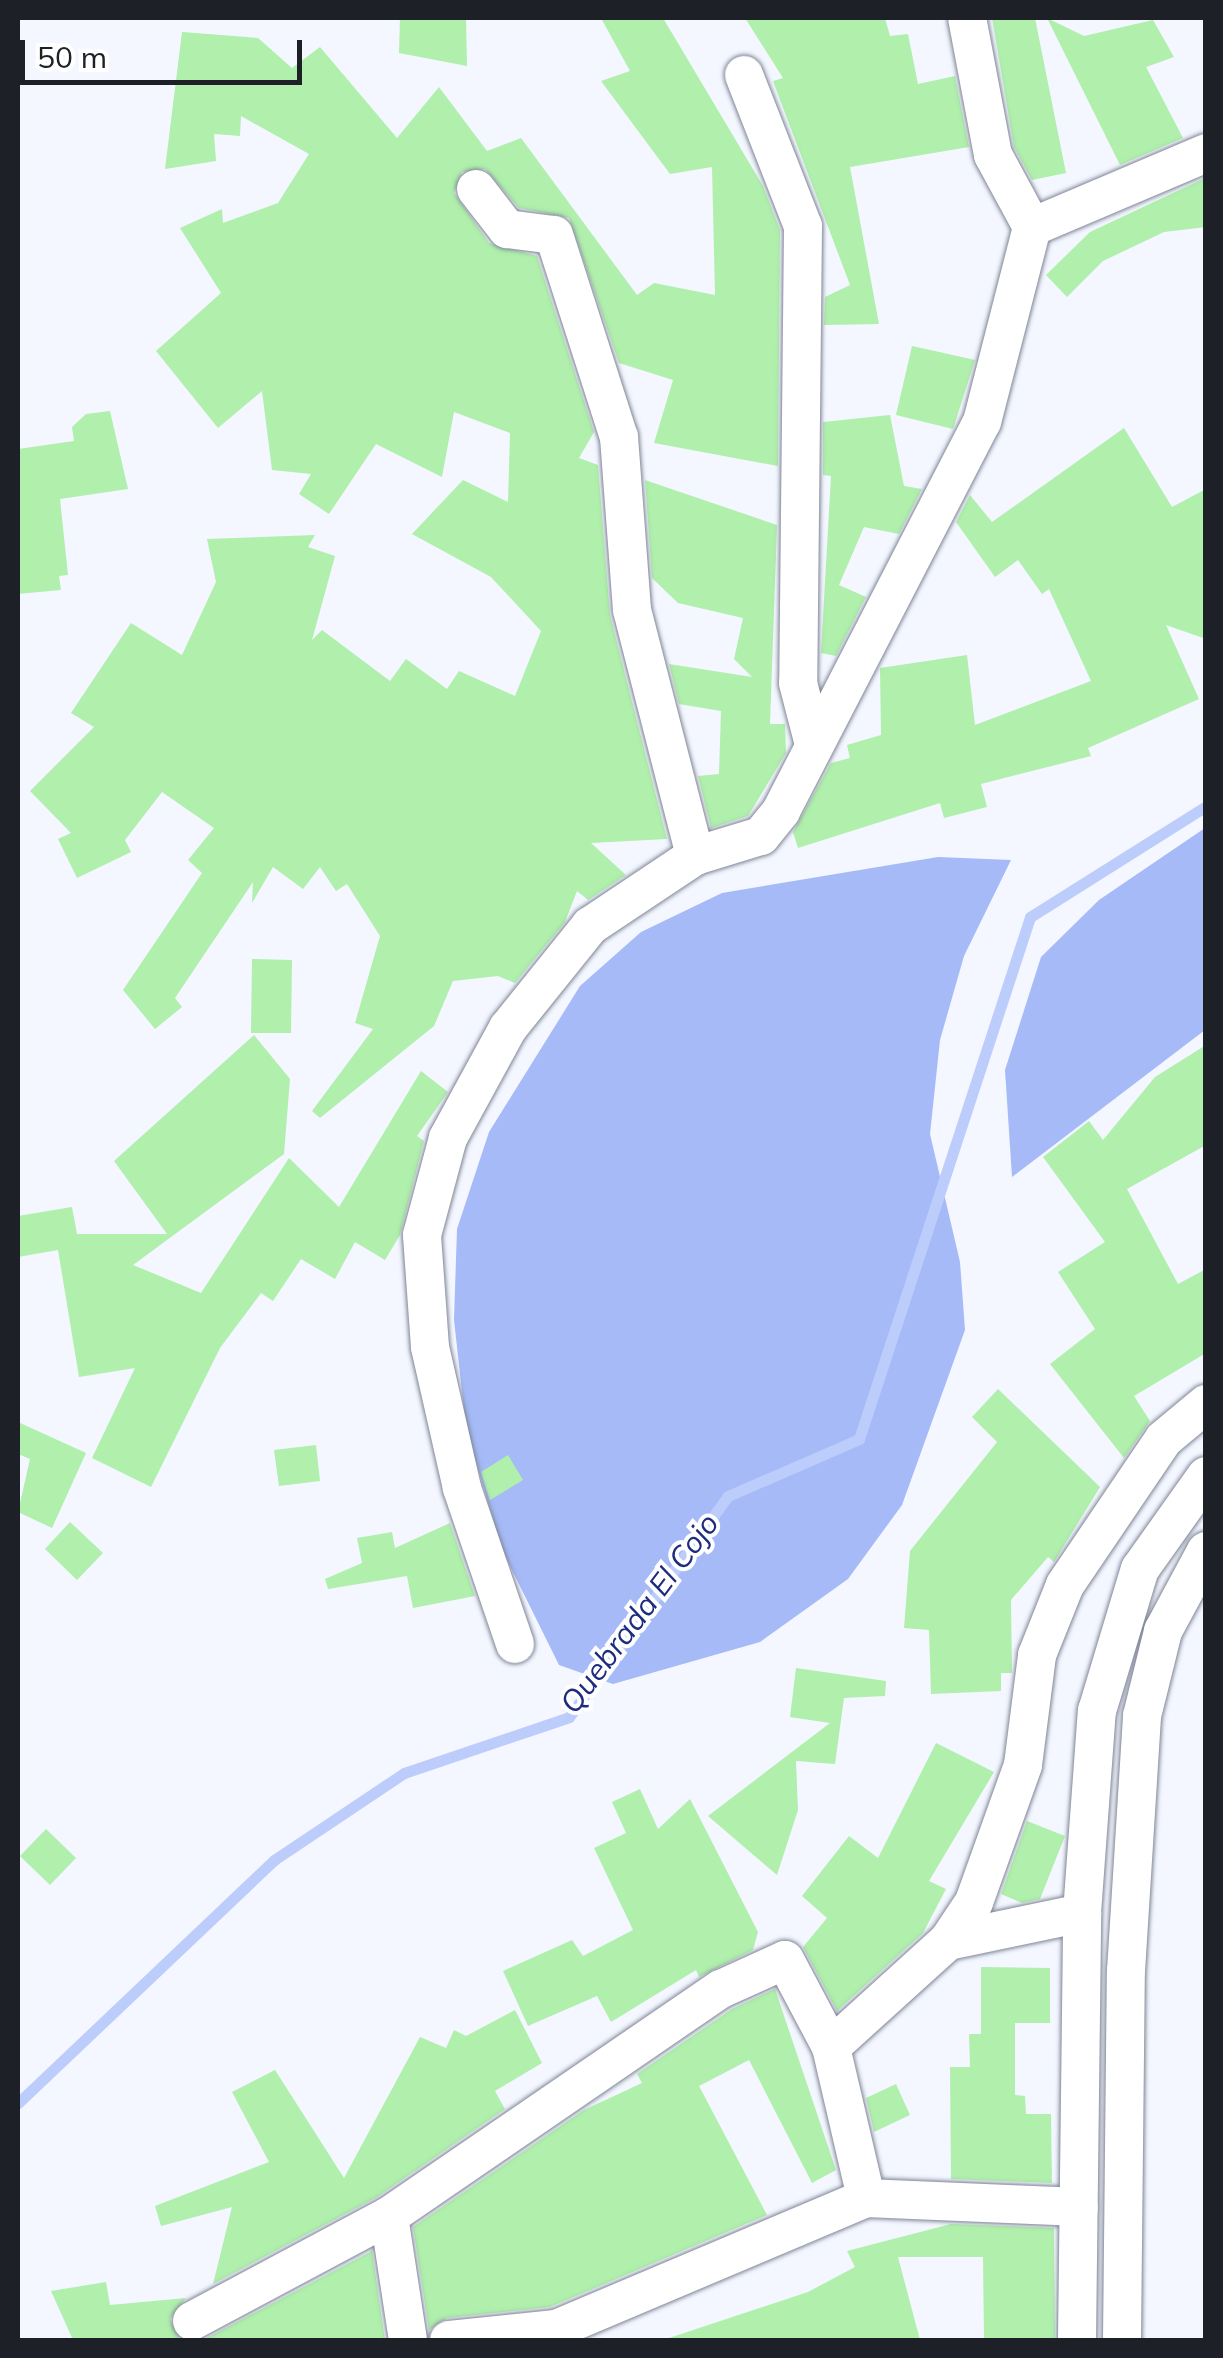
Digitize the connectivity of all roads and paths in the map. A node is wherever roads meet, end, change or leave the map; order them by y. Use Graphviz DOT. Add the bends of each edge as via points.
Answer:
graph roads {
  1 [pos="943,18"];
  2 [pos="967,18"];
  3 [pos="974,61"];
  4 [pos="744,75"];
  5 [pos="1206,152"];
  6 [pos="476,189"];
  7 [pos="1032,227"];
  8 [pos="813,742"];
  9 [pos="694,856"];
  10 [pos="1206,1404"];
  11 [pos="1206,1476"];
  12 [pos="1206,1551"];
  13 [pos="515,1644"];
  14 [pos="1082,1913"];
  15 [pos="948,1941"];
  16 [pos="831,2047"];
  17 [pos="866,2198"];
  18 [pos="1079,2207"];
  19 [pos="389,2216"];
  20 [pos="192,2321"];
  21 [pos="408,2340"];
  22 [pos="448,2340"];
  23 [pos="1078,2340"];
  24 [pos="1122,2340"];
  1 -- 3 [label="street"];
  2 -- 3 [label="street"];
  3 -- 7 [label="street" via="993,155"];
  4 -- 8 [label="street" via="803,226 798,683"];
  5 -- 7 [label="street"];
  6 -- 9 [label="street" via="506,229 554,234 619,438 632,610"];
  7 -- 8 [label="street" via="982,422"];
  8 -- 9 [label="street" via="760,836"];
  9 -- 13 [label="street" via="632,893 552,964 448,1138 422,1234 438,1383"];
  10 -- 15 [label="street" via="1164,1439 1065,1585 1037,1655 1023,1765 974,1902"];
  11 -- 14 [label="street" via="1140,1569 1106,1662"];
  12 -- 24 [label="street" via="1163,1631 1142,1716 1126,1970"];
  14 -- 15 [label="street"];
  14 -- 18 [label="street"];
  15 -- 16 [label="street"];
  16 -- 17 [label="street"];
  16 -- 19 [label="street" via="784,1960 627,2050"];
  17 -- 18 [label="street"];
  17 -- 22 [label="street" via="556,2328"];
  18 -- 23 [label="street"];
  19 -- 20 [label="street"];
  19 -- 21 [label="street"];
}
